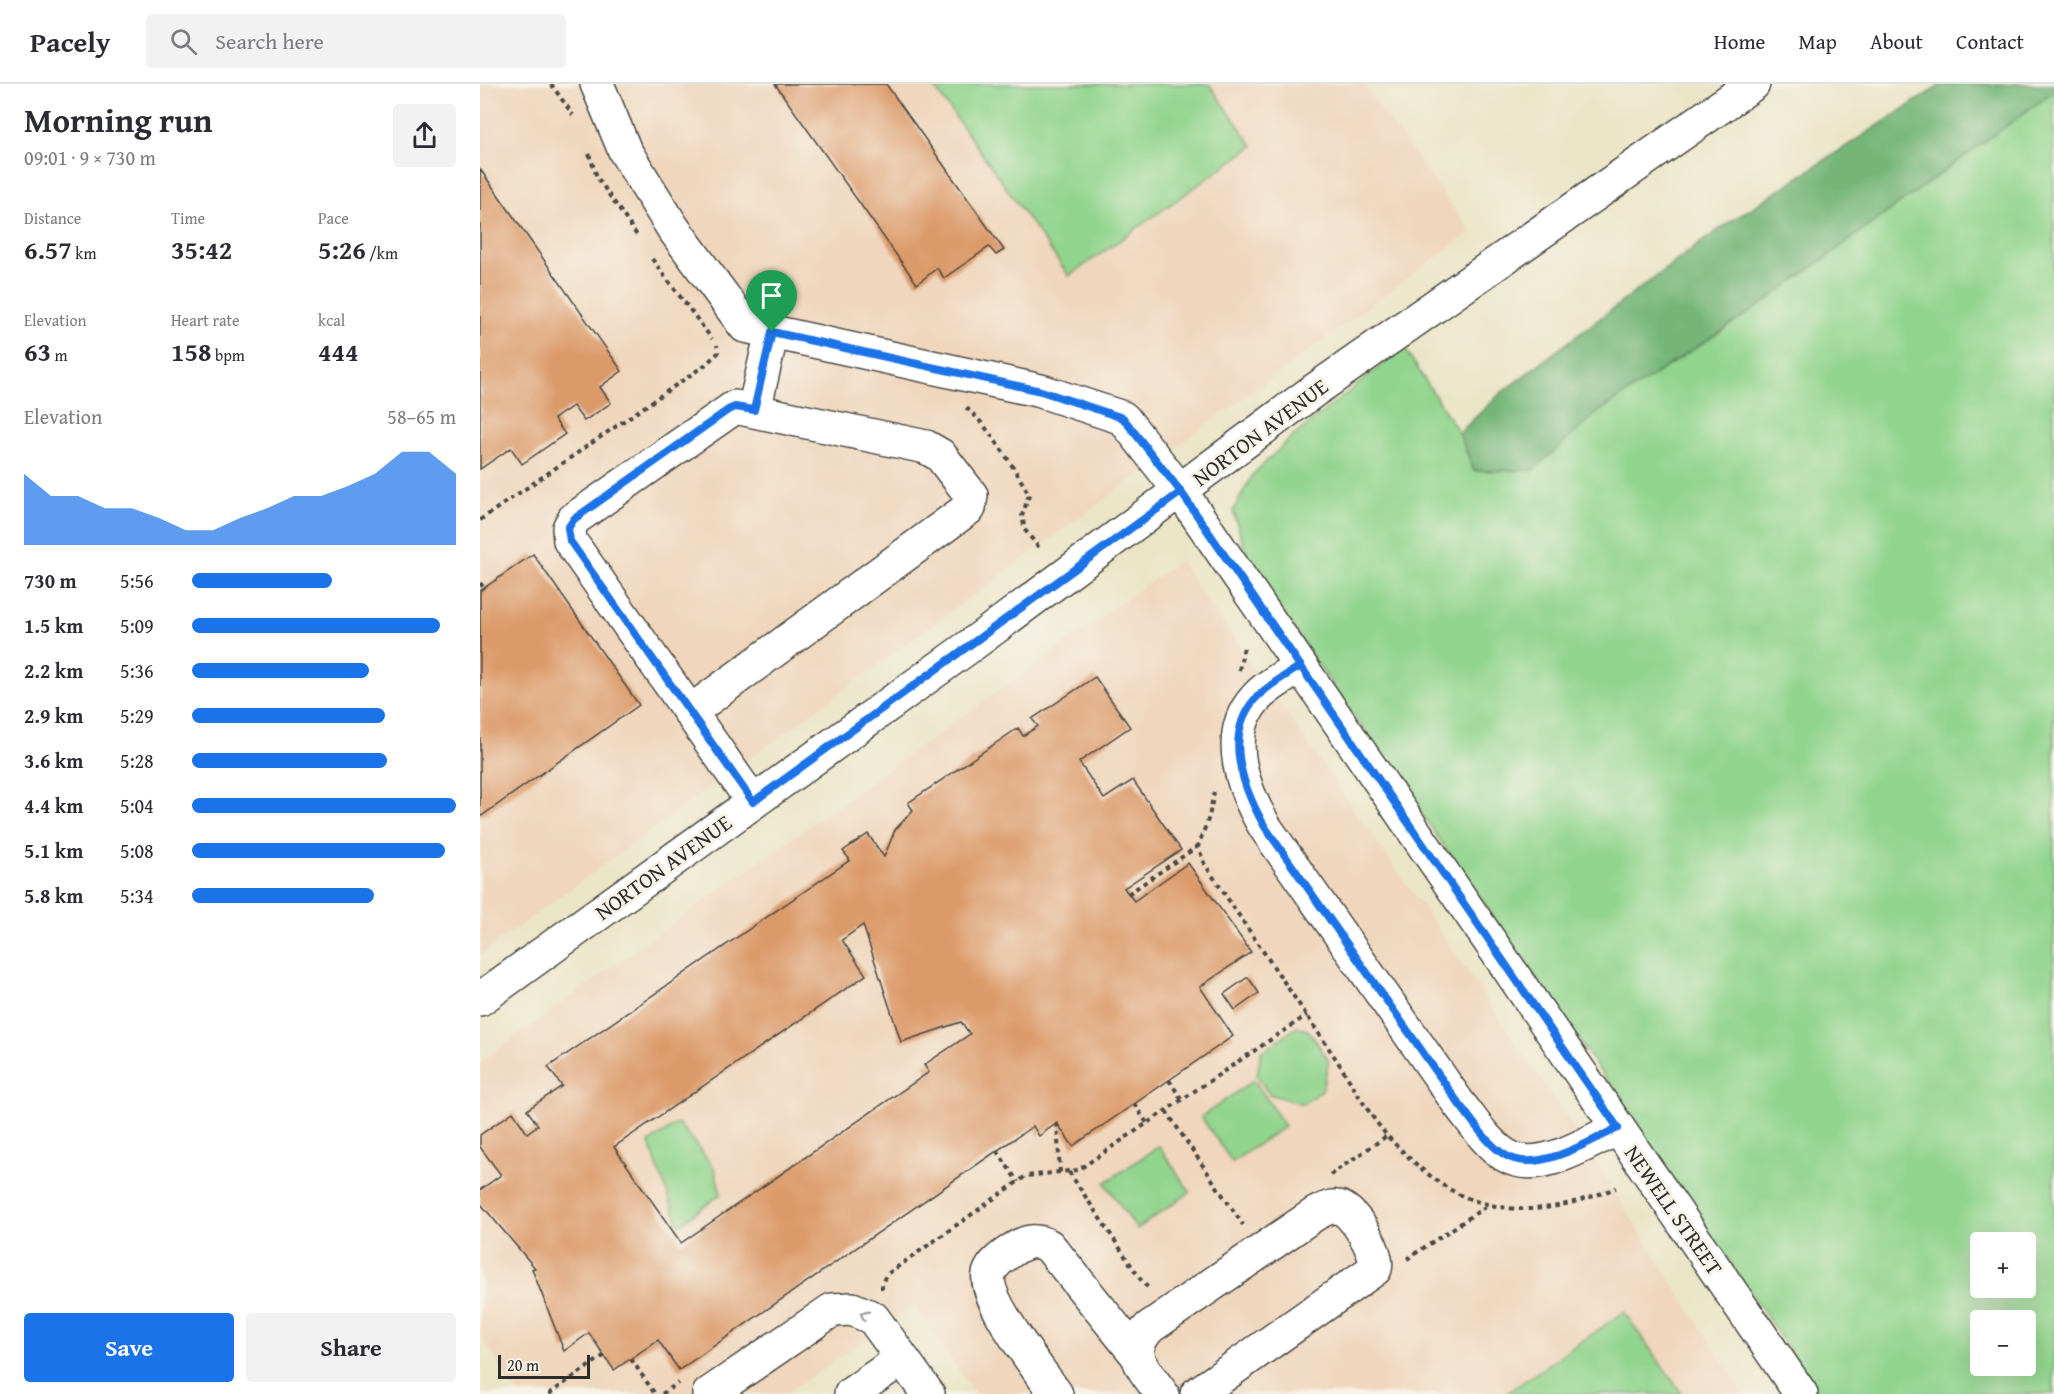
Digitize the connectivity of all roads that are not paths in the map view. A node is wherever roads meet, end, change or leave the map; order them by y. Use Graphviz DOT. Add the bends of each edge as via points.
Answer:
graph roads {
  1 [pos="597,84"];
  2 [pos="1754,84"];
  3 [pos="772,332"];
  4 [pos="754,410"];
  5 [pos="1181,492"];
  6 [pos="1300,666"];
  7 [pos="690,712"];
  8 [pos="753,802"];
  9 [pos="480,999"];
  10 [pos="1618,1128"];
  11 [pos="1137,1355"];
  12 [pos="901,1359"];
  13 [pos="709,1394"];
  14 [pos="851,1394"];
  15 [pos="928,1394"];
  16 [pos="1056,1394"];
  17 [pos="1162,1394"];
  18 [pos="1197,1394"];
  19 [pos="1801,1394"];
  1 -- 3 [label="main road, NEWELL STREET" via="626,152 673,228 745,326"];
  2 -- 5 [label="main road, NORTON AVENUE" via="1312,392"];
  3 -- 4 [label="main road"];
  3 -- 5 [label="main road, NEWELL STREET" via="1041,391 1123,418"];
  4 -- 7 [label="main road" via="728,410 574,519 568,528 570,541"];
  4 -- 7 [label="main road" via="926,447 940,455 970,495 969,508"];
  5 -- 6 [label="main road, NEWELL STREET"];
  5 -- 8 [label="main road, NORTON AVENUE"];
  6 -- 10 [label="main road, NEWELL STREET"];
  6 -- 10 [label="main road" via="1255,700 1243,720 1239,738 1244,784 1265,827 1487,1139 1507,1156 1523,1161 1551,1158"];
  7 -- 8 [label="main road"];
  8 -- 9 [label="main road, NORTON AVENUE"];
  10 -- 19 [label="main road, NEWELL STREET"];
  11 -- 16 [label="main road" via="1049,1246 1039,1240 1020,1245 991,1268 990,1286 1002,1316"];
  11 -- 17 [label="main road"];
  11 -- 18 [label="main road" via="1137,1345 1150,1327 1261,1250 1328,1208 1339,1207 1348,1212 1372,1248 1377,1264 1370,1275"];
  12 -- 13 [label="main road, one-way" via="873,1318 852,1309 832,1310"];
  12 -- 14 [label="main road"];
  12 -- 15 [label="main road"];
}
